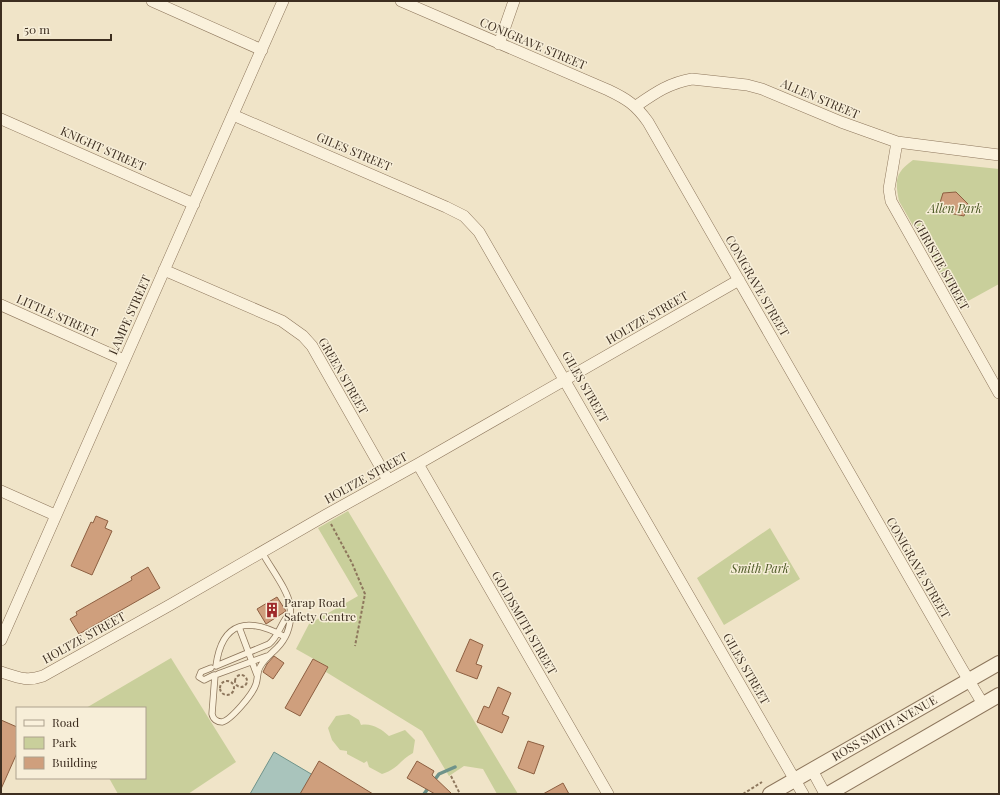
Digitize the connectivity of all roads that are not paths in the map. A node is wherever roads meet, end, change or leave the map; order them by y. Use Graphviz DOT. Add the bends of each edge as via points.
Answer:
graph roads {
  1 [pos="152,1"];
  2 [pos="284,1"];
  3 [pos="401,1"];
  4 [pos="514,1"];
  5 [pos="499,44"];
  6 [pos="262,50"];
  7 [pos="636,106"];
  8 [pos="234,115"];
  9 [pos="1,119"];
  10 [pos="897,142"];
  11 [pos="999,155"];
  12 [pos="194,204"];
  13 [pos="164,270"];
  14 [pos="739,280"];
  15 [pos="1,305"];
  16 [pos="124,360"];
  17 [pos="565,379"];
  18 [pos="999,393"];
  19 [pos="418,464"];
  20 [pos="388,480"];
  21 [pos="1,491"];
  22 [pos="55,515"];
  23 [pos="262,552"];
  24 [pos="290,613"];
  25 [pos="239,627"];
  26 [pos="278,633"];
  27 [pos="285,637"];
  28 [pos="1,640"];
  29 [pos="250,653"];
  30 [pos="272,653"];
  31 [pos="253,662"];
  32 [pos="999,663"];
  33 [pos="243,665"];
  34 [pos="215,667"];
  35 [pos="1,672"];
  36 [pos="215,675"];
  37 [pos="257,676"];
  38 [pos="968,680"];
  39 [pos="999,695"];
  40 [pos="982,704"];
  41 [pos="812,770"];
  42 [pos="795,780"];
  43 [pos="608,794"];
  44 [pos="770,794"];
  45 [pos="803,794"];
  46 [pos="827,794"];
  1 -- 6 [label="street"];
  2 -- 6 [label="street, LAMPE STREET"];
  3 -- 5 [label="street, CONIGRAVE STREET"];
  4 -- 5 [label="street"];
  5 -- 7 [label="street, CONIGRAVE STREET" via="608,90"];
  6 -- 8 [label="street, LAMPE STREET"];
  7 -- 10 [label="street, ALLEN STREET" via="663,88 684,80 747,84"];
  7 -- 14 [label="street, CONIGRAVE STREET" via="648,122"];
  8 -- 12 [label="street, LAMPE STREET"];
  8 -- 17 [label="street, GILES STREET" via="464,216 488,244"];
  9 -- 12 [label="street, KNIGHT STREET"];
  10 -- 11 [label="street, ALLEN STREET"];
  10 -- 18 [label="street, CHRISTIE STREET" via="890,189 892,201"];
  12 -- 13 [label="street, LAMPE STREET"];
  13 -- 16 [label="street, LAMPE STREET"];
  13 -- 20 [label="street, GREEN STREET" via="282,321 303,336 312,346"];
  14 -- 17 [label="street, HOLTZE STREET"];
  14 -- 38 [label="street, CONIGRAVE STREET"];
  15 -- 16 [label="street, LITTLE STREET"];
  16 -- 22 [label="street, LAMPE STREET"];
  17 -- 19 [label="street, HOLTZE STREET"];
  17 -- 42 [label="street, GILES STREET"];
  19 -- 20 [label="street, HOLTZE STREET"];
  19 -- 43 [label="street, GOLDSMITH STREET"];
  20 -- 23 [label="street, HOLTZE STREET"];
  21 -- 22 [label="street"];
  22 -- 28 [label="street, LAMPE STREET"];
  23 -- 24 [label="lane" via="288,597"];
  23 -- 35 [label="street, HOLTZE STREET" via="43,676 33,680"];
  24 -- 26 [label="lane"];
  24 -- 27 [label="lane" via="289,628"];
  25 -- 26 [label="lane" via="254,625"];
  25 -- 29 [label="lane"];
  25 -- 34 [label="lane" via="230,633 222,644"];
  26 -- 27 [label="lane"];
  26 -- 29 [label="lane" via="269,644"];
  27 -- 30 [label="lane"];
  29 -- 31 [label="lane"];
  29 -- 34 [label="lane"];
  30 -- 31 [label="lane"];
  30 -- 37 [label="lane" via="261,665"];
  31 -- 33 [label="lane"];
  31 -- 37 [label="lane"];
  32 -- 38 [label="street, ROSS SMITH AVENUE"];
  33 -- 36 [label="lane"];
  33 -- 37 [label="lane"];
  34 -- 36 [label="lane" via="219,670"];
  34 -- 36 [label="lane" via="201,672 199,677 204,680"];
  36 -- 37 [label="lane" via="212,717 222,722 229,719 251,693 257,683"];
  38 -- 40 [label="street, CONIGRAVE STREET"];
  38 -- 41 [label="street, ROSS SMITH AVENUE"];
  39 -- 40 [label="street"];
  40 -- 46 [label="street"];
  41 -- 42 [label="street, ROSS SMITH AVENUE"];
  41 -- 46 [label="street"];
  42 -- 44 [label="street, ROSS SMITH AVENUE"];
  42 -- 45 [label="street, GILES STREET"];
}
